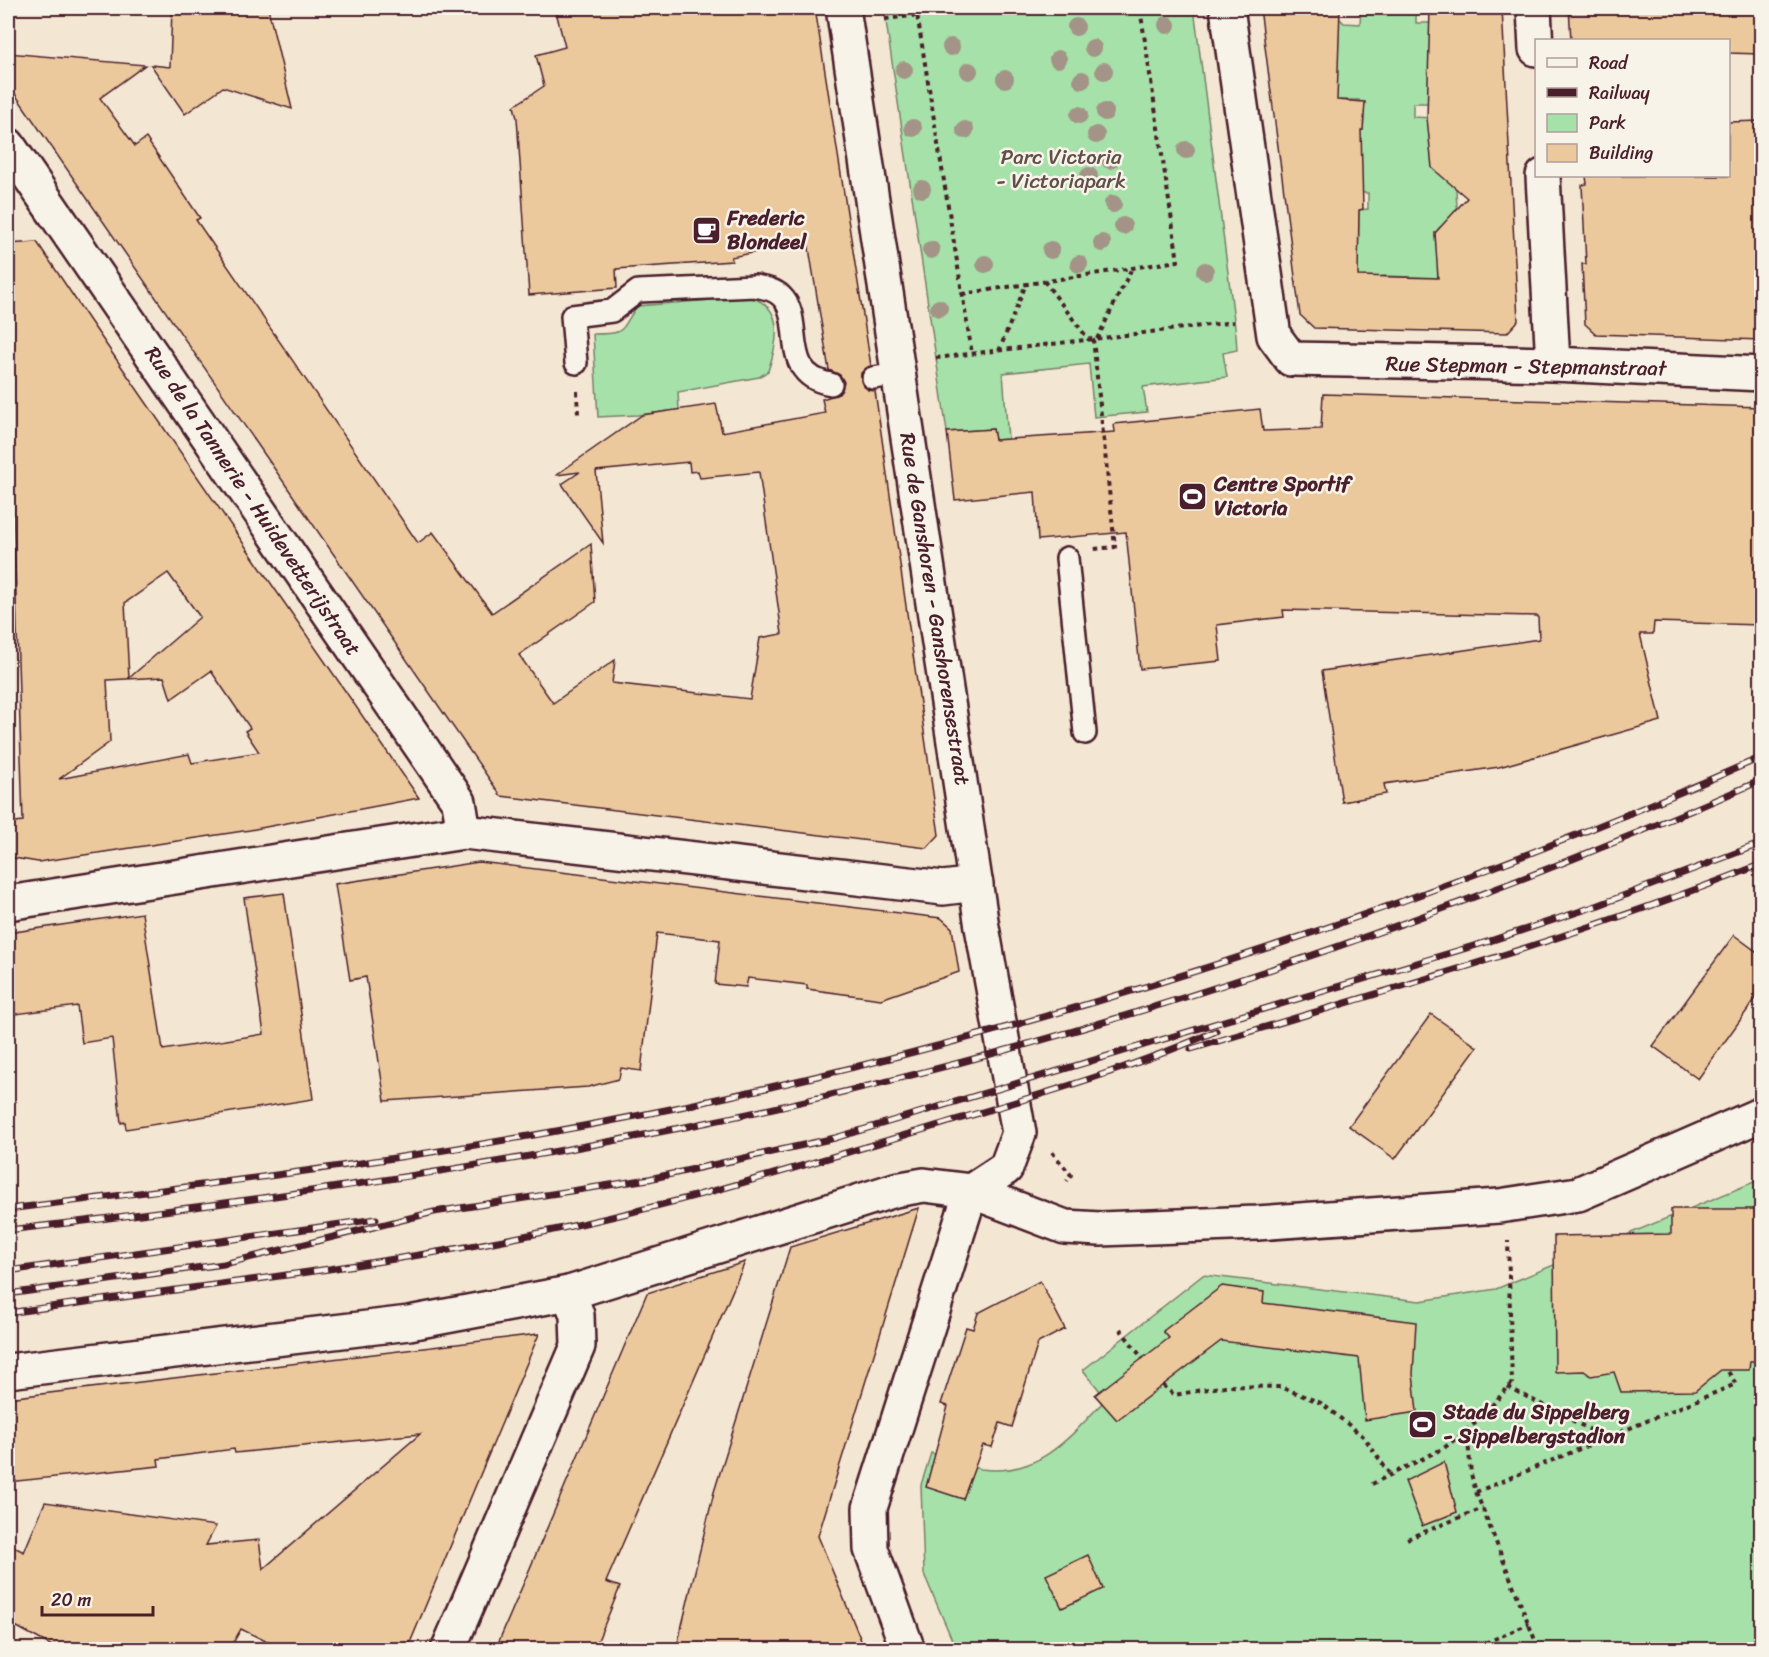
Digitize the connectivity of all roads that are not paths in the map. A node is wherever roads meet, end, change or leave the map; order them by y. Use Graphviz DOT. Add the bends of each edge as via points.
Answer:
graph roads {
  1 [pos="843,8"];
  2 [pos="1227,8"];
  3 [pos="1534,8"];
  4 [pos="1536,39"];
  5 [pos="8,145"];
  6 [pos="1543,177"];
  7 [pos="18,182"];
  8 [pos="576,363"];
  9 [pos="1553,364"];
  10 [pos="1761,374"];
  11 [pos="831,384"];
  12 [pos="1067,558"];
  13 [pos="1085,733"];
  14 [pos="464,832"];
  15 [pos="976,884"];
  16 [pos="8,903"];
  17 [pos="1761,1114"];
  18 [pos="971,1191"];
  19 [pos="569,1293"];
  20 [pos="8,1371"];
  21 [pos="448,1650"];
  22 [pos="908,1650"];
  1 -- 15 [label="street, Rue de Ganshoren - Ganshorensestraat" via="886,376"];
  2 -- 9 [label="street, Rue Stepman - Stepmanstraat" via="1268,305 1274,336 1291,359"];
  3 -- 4 [label="street"];
  5 -- 7 [label="street, Rue de la Tannerie - Huidevetterijstraat"];
  6 -- 9 [label="street"];
  7 -- 14 [label="street, Rue de la Tannerie - Huidevetterijstraat" via="459,802"];
  8 -- 11 [label="lane" via="572,316 612,311 638,291 755,286 782,296 806,372 816,381"];
  9 -- 10 [label="street, Rue Stepman - Stepmanstraat"];
  12 -- 13 [label="lane"];
  14 -- 15 [label="street" via="944,888"];
  14 -- 16 [label="street"];
  15 -- 18 [label="street, Rue de Ganshoren - Ganshorensestraat" via="1019,1133 1006,1168"];
  17 -- 18 [label="street" via="1578,1194 1506,1204 1257,1223 1100,1229 1065,1227"];
  18 -- 19 [label="street" via="924,1185 895,1190"];
  18 -- 22 [label="street" via="870,1508 872,1549"];
  19 -- 20 [label="street" via="409,1323"];
  19 -- 21 [label="street" via="577,1315 578,1346"];
}
